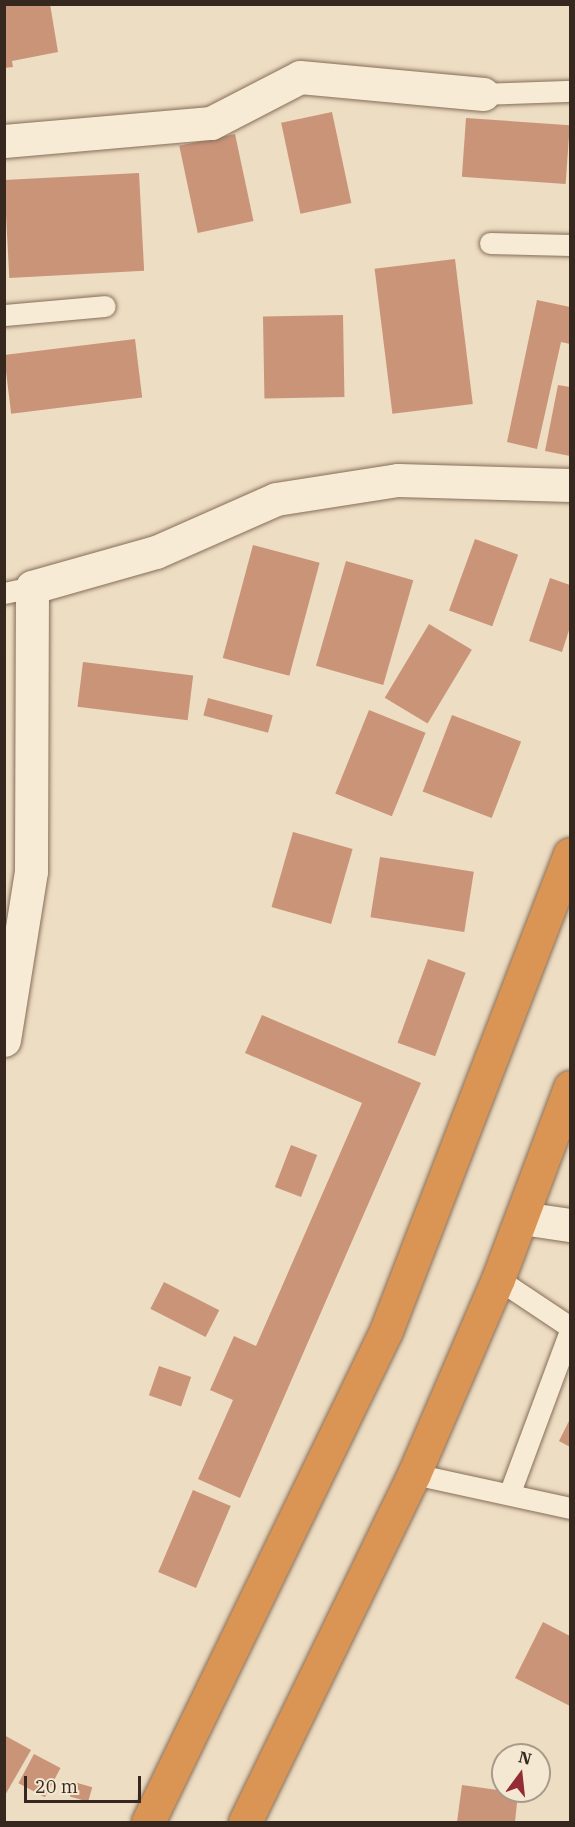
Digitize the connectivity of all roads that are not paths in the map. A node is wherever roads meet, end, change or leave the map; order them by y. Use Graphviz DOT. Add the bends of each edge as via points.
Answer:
graph roads {
  1 [pos="570,91"];
  2 [pos="483,94"];
  3 [pos="4,141"];
  4 [pos="490,243"];
  5 [pos="570,245"];
  6 [pos="105,306"];
  7 [pos="4,315"];
  8 [pos="570,485"];
  9 [pos="18,590"];
  10 [pos="570,854"];
  11 [pos="4,1040"];
  12 [pos="570,1087"];
  13 [pos="522,1218"];
  14 [pos="570,1225"];
  15 [pos="498,1279"];
  16 [pos="570,1327"];
  17 [pos="570,1331"];
  18 [pos="414,1474"];
  19 [pos="510,1492"];
  20 [pos="570,1508"];
  21 [pos="148,1822"];
  22 [pos="245,1822"];
  1 -- 2 [label="lane"];
  2 -- 3 [label="street" via="300,77 211,123"];
  4 -- 5 [label="lane"];
  6 -- 7 [label="lane"];
  8 -- 9 [label="street" via="398,480 276,499 156,552"];
  9 -- 11 [label="street" via="31,871"];
  10 -- 21 [label="highway" via="386,1331"];
  12 -- 13 [label="highway"];
  13 -- 14 [label="street"];
  13 -- 15 [label="highway"];
  15 -- 16 [label="lane"];
  15 -- 18 [label="highway"];
  17 -- 19 [label="lane"];
  18 -- 19 [label="lane"];
  18 -- 22 [label="highway"];
  19 -- 20 [label="lane"];
}
